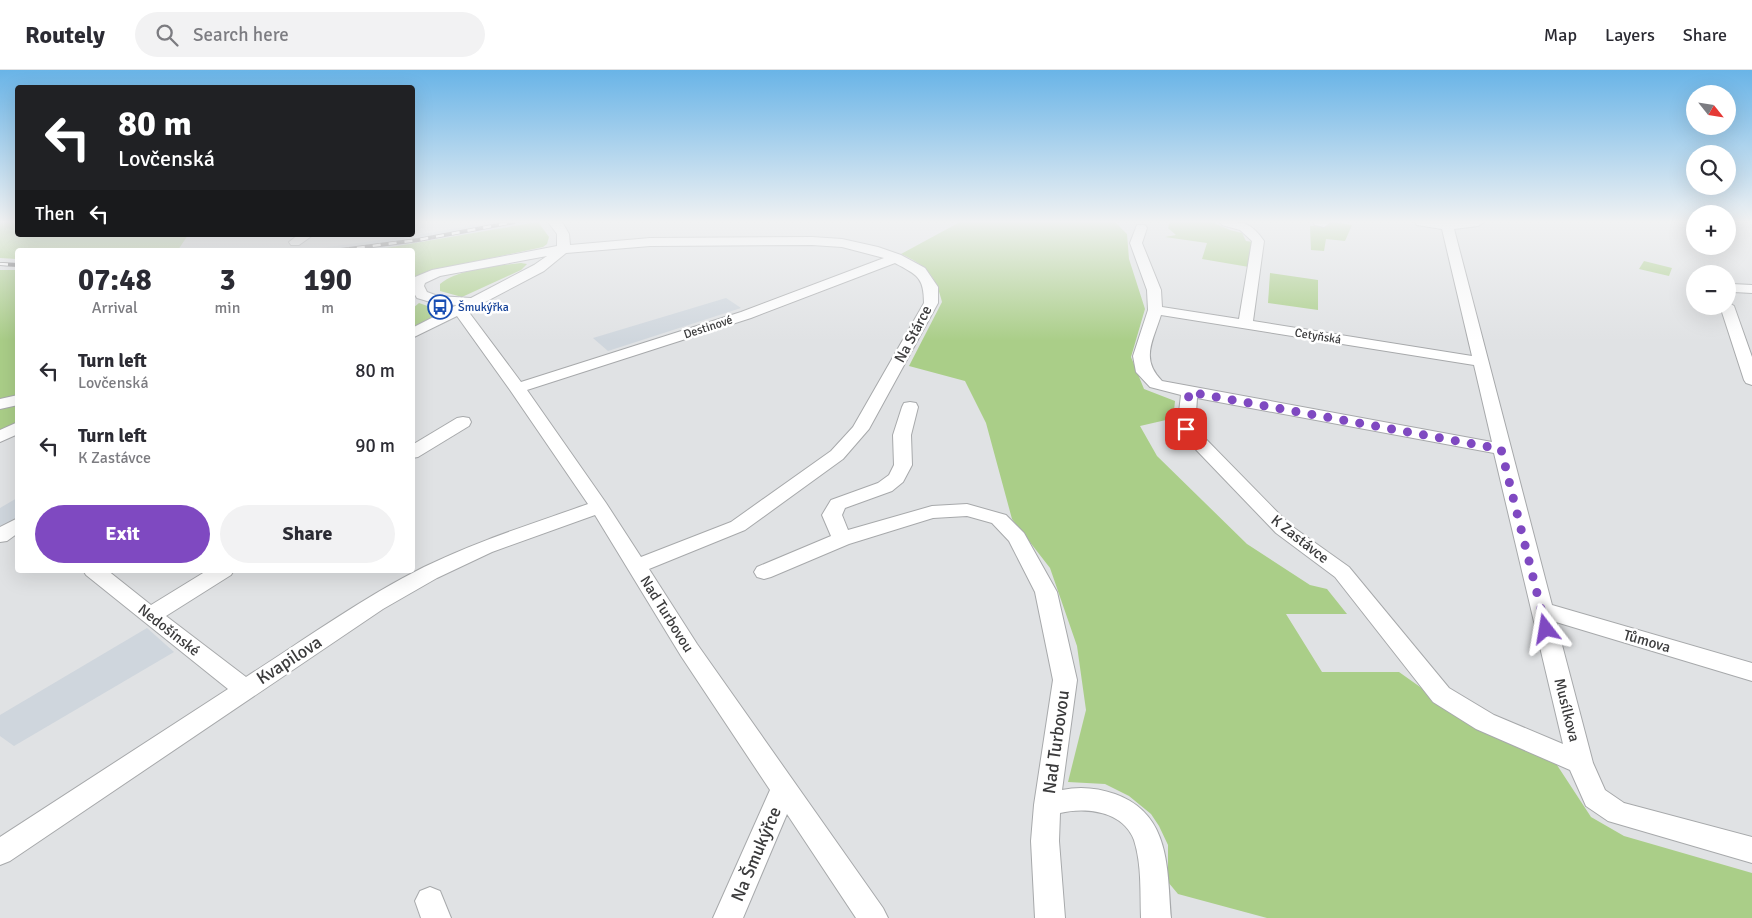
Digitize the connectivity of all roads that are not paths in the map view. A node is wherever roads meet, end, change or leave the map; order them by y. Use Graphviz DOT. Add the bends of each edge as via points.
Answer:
graph roads {
  1 [pos="497,262"];
  2 [pos="547,262"];
  3 [pos="887,262"];
  4 [pos="903,262"];
  5 [pos="1143,262"];
  6 [pos="1255,262"];
  7 [pos="1455,262"];
  8 [pos="1736,288"];
  9 [pos="1752,289"];
  10 [pos="466,306"];
  11 [pos="1155,310"];
  12 [pos="1730,315"];
  13 [pos="1245,324"];
  14 [pos="415,332"];
  15 [pos="1481,362"];
  16 [pos="1752,380"];
  17 [pos="517,388"];
  18 [pos="1189,392"];
  19 [pos="15,401"];
  20 [pos="0,404"];
  21 [pos="910,407"];
  22 [pos="463,422"];
  23 [pos="15,429"];
  24 [pos="0,437"];
  25 [pos="1501,449"];
  26 [pos="415,451"];
  27 [pos="599,507"];
  28 [pos="15,526"];
  29 [pos="0,536"];
  30 [pos="1017,538"];
  31 [pos="842,539"];
  32 [pos="637,566"];
  33 [pos="764,572"];
  34 [pos="97,573"];
  35 [pos="219,573"];
  36 [pos="1542,610"];
  37 [pos="150,615"];
  38 [pos="1752,672"];
  39 [pos="244,689"];
  40 [pos="1580,763"];
  41 [pos="784,789"];
  42 [pos="1047,805"];
  43 [pos="1752,850"];
  44 [pos="0,852"];
  45 [pos="728,918"];
  46 [pos="874,918"];
  47 [pos="1050,918"];
  48 [pos="1156,918"];
  1 -- 10 [label="street" via="437,273 420,280 418,286 422,295"];
  2 -- 10 [label="street"];
  3 -- 17 [label="street, Destinové" via="746,315"];
  4 -- 32 [label="street, Na Stárce" via="920,271 931,287 931,303 860,429 837,455 738,526"];
  5 -- 11 [label="street" via="1154,290"];
  6 -- 13 [label="street"];
  7 -- 15 [label="street, Musílkova"];
  8 -- 9 [label="street"];
  10 -- 14 [label="street"];
  10 -- 17 [label="street, Nad Turbovou"];
  11 -- 13 [label="street, Cetyňská"];
  11 -- 18 [label="street" via="1141,356 1144,372 1156,384"];
  12 -- 16 [label="street"];
  13 -- 15 [label="street, Cetyňská"];
  15 -- 25 [label="street, Musílkova"];
  17 -- 27 [label="street, Nad Turbovou"];
  18 -- 25 [label="street"];
  18 -- 40 [label="street, K Zastávce" via="1186,429 1283,530 1342,572 1441,695 1485,722"];
  19 -- 20 [label="street"];
  21 -- 31 [label="street" via="902,435 903,465 898,478 885,487 838,504 832,515"];
  22 -- 26 [label="street"];
  23 -- 24 [label="street"];
  25 -- 36 [label="street, Musílkova"];
  27 -- 32 [label="street, Nad Turbovou"];
  27 -- 39 [label="street, Kvapilova" via="485,547 430,573 375,604"];
  28 -- 29 [label="street"];
  30 -- 31 [label="street" via="999,519 967,510 932,512"];
  30 -- 42 [label="street, Nad Turbovou" via="1046,592 1064,680"];
  31 -- 33 [label="street"];
  32 -- 41 [label="street, Nad Turbovou" via="689,650"];
  34 -- 37 [label="street, Nedošínské"];
  35 -- 37 [label="street"];
  36 -- 38 [label="street, Tůmova"];
  36 -- 40 [label="street, Musílkova"];
  37 -- 39 [label="street, Nedošínské"];
  39 -- 44 [label="street, Kvapilova"];
  40 -- 43 [label="street, Musílkova" via="1595,798 1617,813"];
  41 -- 45 [label="street, Na Šmukýřce"];
  41 -- 46 [label="street, Nad Turbovou"];
  42 -- 47 [label="street, Nad Turbovou" via="1045,841"];
  42 -- 48 [label="street, Nad Turbovou" via="1077,799 1108,802 1134,817 1145,834 1151,858"];
}
